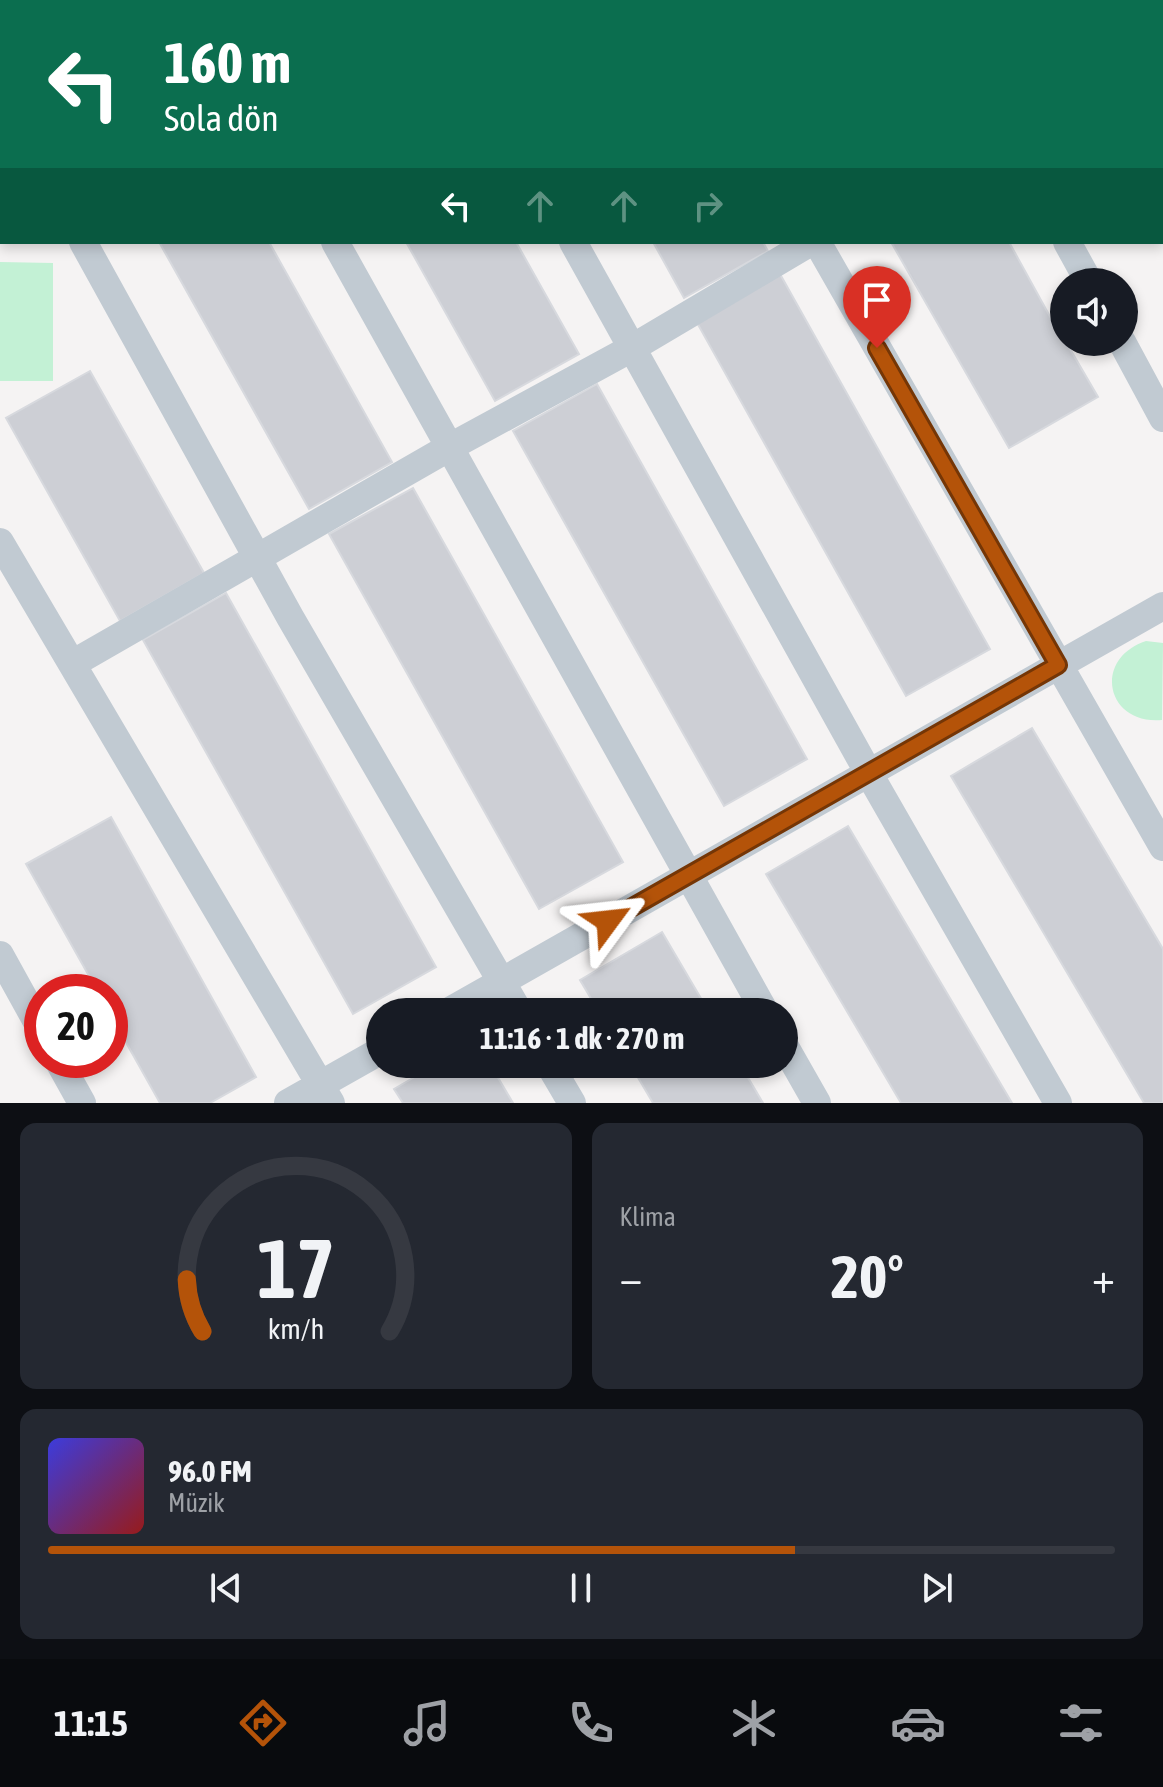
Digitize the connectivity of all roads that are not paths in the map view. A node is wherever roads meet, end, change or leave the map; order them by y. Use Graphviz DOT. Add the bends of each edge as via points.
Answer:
graph roads {
  1 [pos="84,244"];
  2 [pos="336,244"];
  3 [pos="574,244"];
  4 [pos="811,244"];
  5 [pos="815,244"];
  6 [pos="1068,244"];
  7 [pos="1081,268"];
  8 [pos="632,348"];
  9 [pos="1130,356"];
  10 [pos="1163,418"];
  11 [pos="450,447"];
  12 [pos="0,542"];
  13 [pos="258,558"];
  14 [pos="1163,606"];
  15 [pos="72,664"];
  16 [pos="1058,665"];
  17 [pos="868,772"];
  18 [pos="1163,847"];
  19 [pos="688,875"];
  20 [pos="0,955"];
  21 [pos="502,982"];
  22 [pos="24,998"];
  23 [pos="473,998"];
  24 [pos="511,998"];
  25 [pos="757,998"];
  26 [pos="366,1062"];
  27 [pos="798,1070"];
  28 [pos="68,1078"];
  29 [pos="557,1078"];
  30 [pos="325,1094"];
  31 [pos="82,1103"];
  32 [pos="288,1103"];
  33 [pos="572,1103"];
  34 [pos="817,1103"];
  35 [pos="1058,1103"];
  1 -- 13 [label="lane"];
  2 -- 11 [label="lane"];
  3 -- 8 [label="lane"];
  4 -- 8 [label="lane"];
  5 -- 16 [label="lane"];
  6 -- 7 [label="lane"];
  8 -- 11 [label="lane"];
  8 -- 17 [label="lane"];
  9 -- 10 [label="lane"];
  11 -- 13 [label="lane"];
  11 -- 19 [label="lane"];
  12 -- 15 [label="lane"];
  13 -- 15 [label="lane"];
  13 -- 21 [label="lane"];
  14 -- 16 [label="lane"];
  15 -- 30 [label="lane"];
  16 -- 17 [label="lane"];
  16 -- 18 [label="lane"];
  17 -- 19 [label="lane"];
  17 -- 35 [label="lane"];
  19 -- 21 [label="lane"];
  19 -- 25 [label="lane"];
  20 -- 22 [label="lane"];
  21 -- 23 [label="lane"];
  21 -- 24 [label="lane"];
  26 -- 30 [label="lane"];
  27 -- 34 [label="lane"];
  28 -- 31 [label="lane"];
  29 -- 33 [label="lane"];
  30 -- 32 [label="lane"];
}
